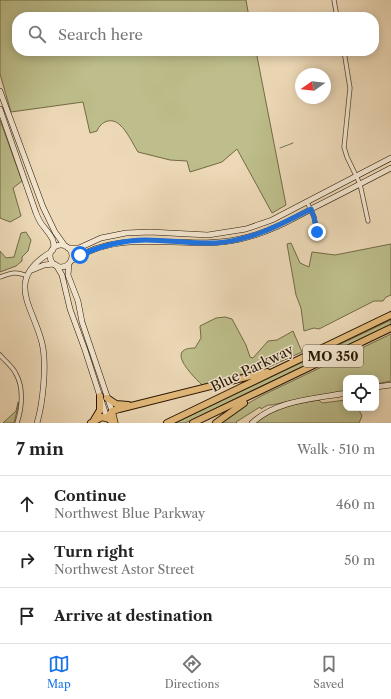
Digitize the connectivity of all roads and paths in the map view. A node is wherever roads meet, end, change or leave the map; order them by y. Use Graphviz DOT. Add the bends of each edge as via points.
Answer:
graph roads {
  1 [pos="334,0"];
  2 [pos="336,12"];
  3 [pos="345,56"];
  4 [pos="0,91"];
  5 [pos="0,109"];
  6 [pos="391,158"];
  7 [pos="391,168"];
  8 [pos="357,176"];
  9 [pos="360,184"];
  10 [pos="307,202"];
  11 [pos="311,209"];
  12 [pos="368,221"];
  13 [pos="317,232"];
  14 [pos="67,247"];
  15 [pos="52,251"];
  16 [pos="70,262"];
  17 [pos="55,264"];
  18 [pos="29,274"];
  19 [pos="0,277"];
  20 [pos="391,315"];
  21 [pos="391,328"];
  22 [pos="0,355"];
  23 [pos="280,369"];
  24 [pos="391,384"];
  25 [pos="274,385"];
  26 [pos="379,386"];
  27 [pos="343,394"];
  28 [pos="100,396"];
  29 [pos="107,398"];
  30 [pos="132,405"];
  31 [pos="112,411"];
  32 [pos="107,421"];
  33 [pos="93,422"];
  34 [pos="16,423"];
  35 [pos="37,423"];
  36 [pos="114,423"];
  37 [pos="167,423"];
  38 [pos="194,423"];
  39 [pos="216,423"];
  40 [pos="252,423"];
  1 -- 2 [label="street"];
  3 -- 8 [label="street" via="350,88 344,147"];
  4 -- 14 [label="street" via="43,207 55,232"];
  5 -- 15 [label="street" via="36,213 54,241"];
  6 -- 8 [label="street"];
  7 -- 9 [label="street"];
  8 -- 9 [label="street"];
  8 -- 10 [label="street"];
  9 -- 11 [label="street"];
  9 -- 12 [label="street"];
  10 -- 11 [label="street"];
  10 -- 14 [label="street" via="263,224 235,232 208,235 150,232 126,234 101,238 79,248"];
  11 -- 13 [label="street"];
  11 -- 16 [label="street" via="276,228 240,239 216,243 146,240 123,242 92,250"];
  14 -- 15 [label="street" via="59,246"];
  14 -- 16 [label="street" via="72,254"];
  15 -- 17 [label="street" via="52,260"];
  15 -- 18 [label="street" via="34,266"];
  16 -- 17 [label="street" via="63,267"];
  16 -- 29 [label="street" via="69,278"];
  17 -- 18 [label="street" via="44,265"];
  17 -- 28 [label="street" via="62,275 70,310"];
  18 -- 19 [label="street" via="18,272"];
  18 -- 35 [label="street" via="24,286 25,296 42,343 44,361"];
  20 -- 23 [label="highway, Blue Parkway / MO 350"];
  21 -- 25 [label="highway, Blue Parkway / MO 350"];
  22 -- 34 [label="street" via="17,374 21,387 22,398"];
  23 -- 30 [label="highway"];
  23 -- 37 [label="highway, Blue Parkway / MO 350"];
  24 -- 26 [label="street"];
  25 -- 38 [label="highway, Blue Parkway / MO 350"];
  25 -- 39 [label="highway"];
  27 -- 40 [label="street" via="278,406"];
  28 -- 32 [label="street"];
  28 -- 33 [label="highway" via="100,410"];
  29 -- 30 [label="highway" via="116,404"];
  29 -- 31 [label="street"];
  30 -- 31 [label="highway"];
  31 -- 32 [label="highway"];
  31 -- 36 [label="main road"];
  32 -- 33 [label="highway" via="102,418"];
  32 -- 36 [label="highway"];
}
